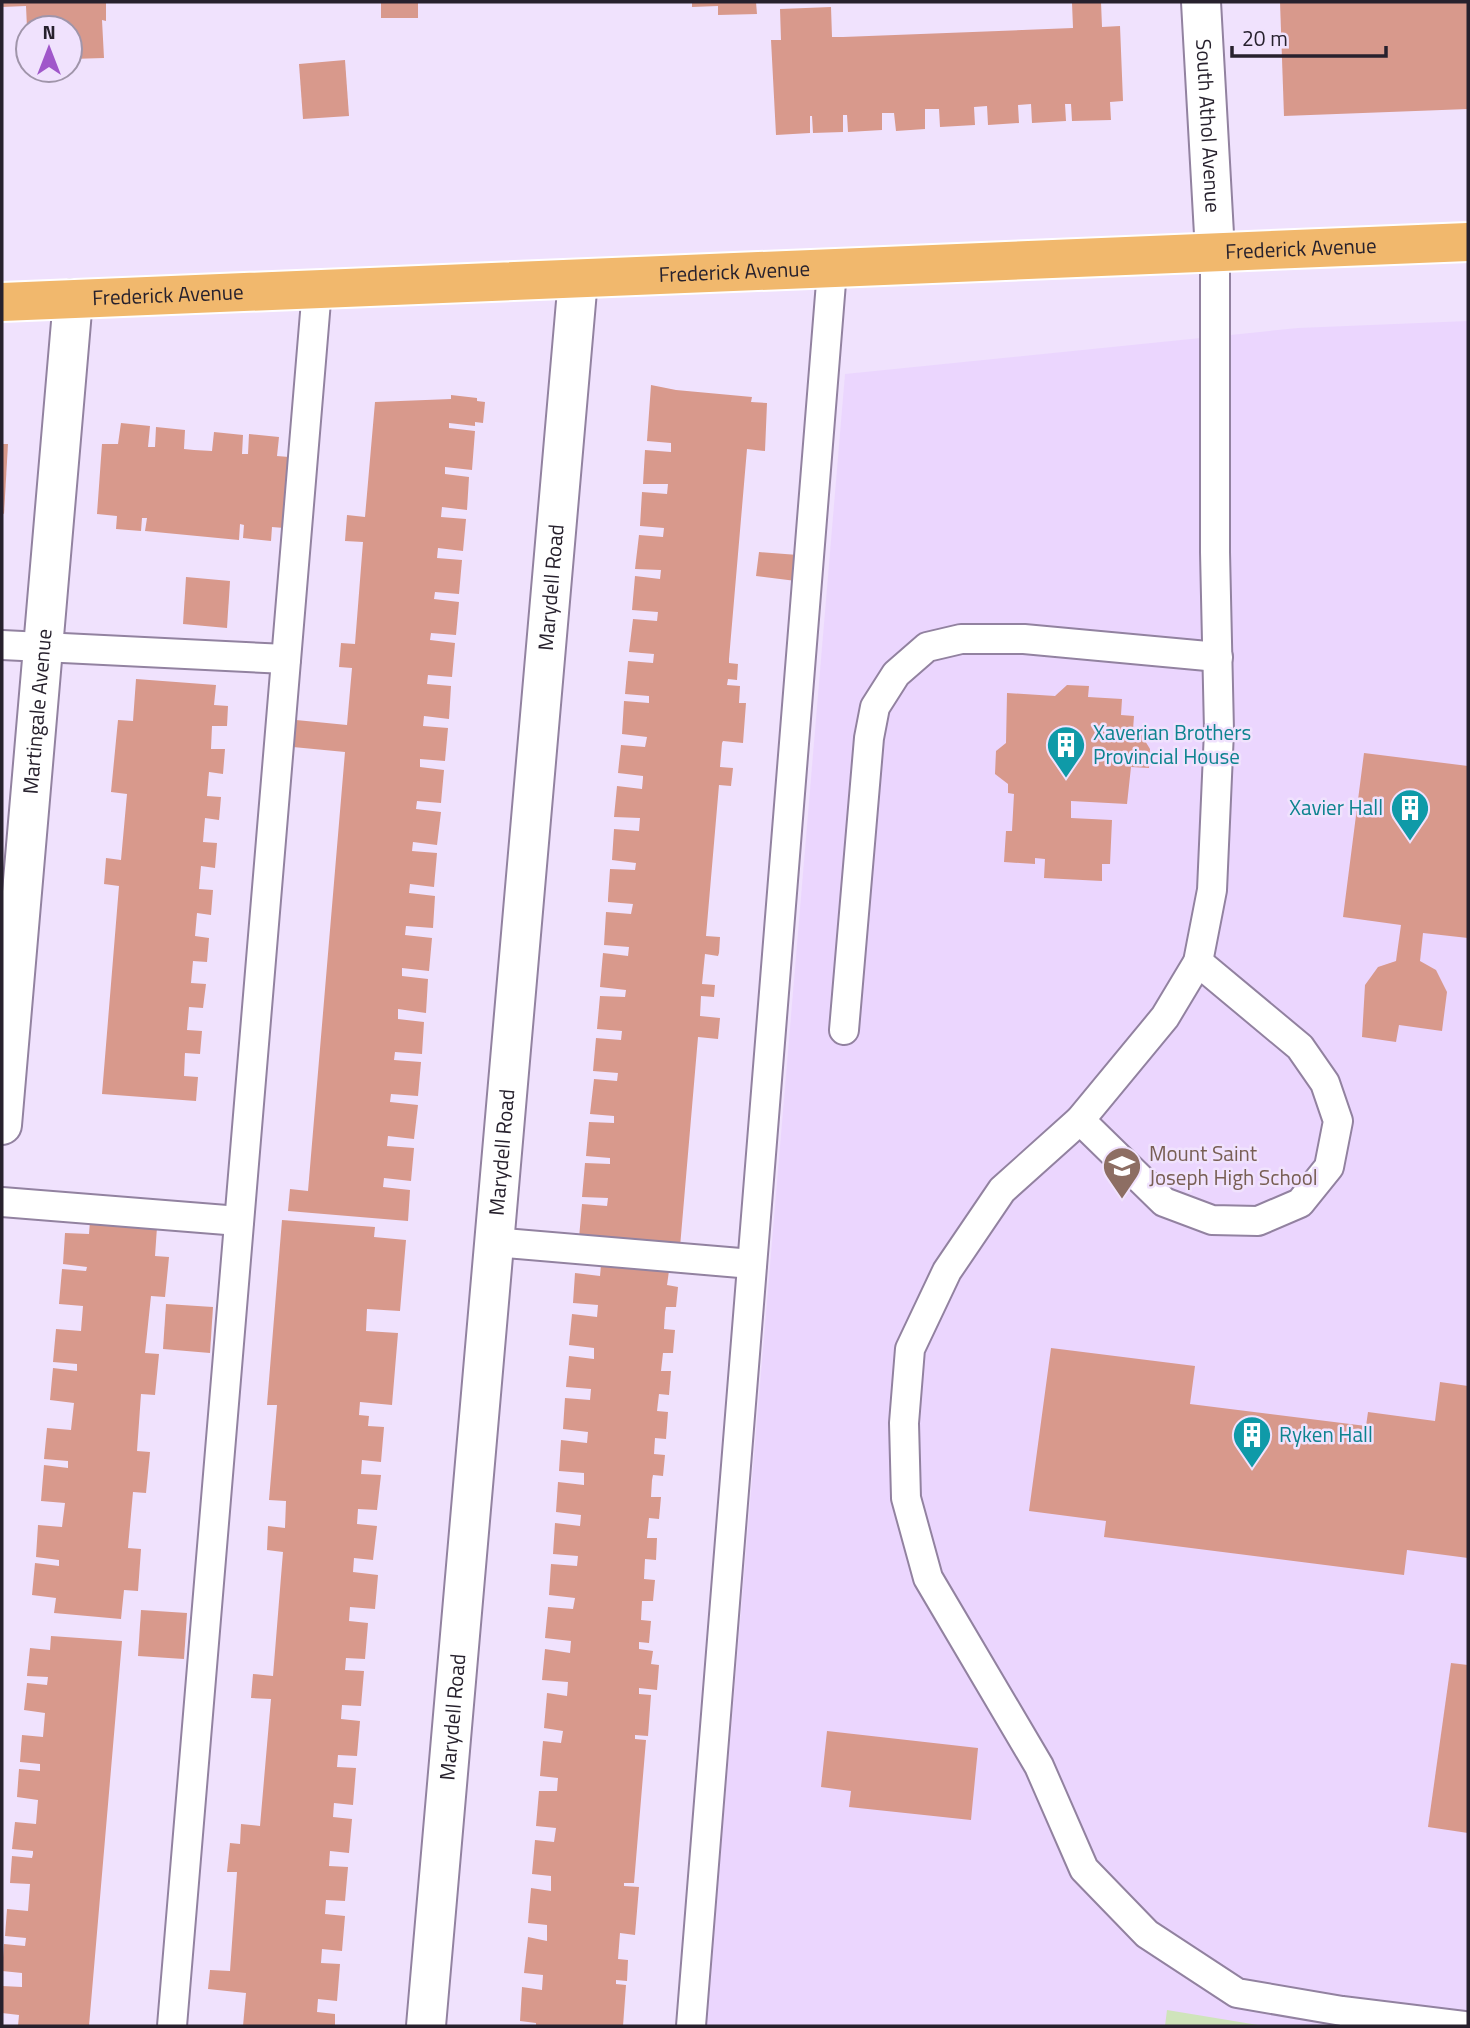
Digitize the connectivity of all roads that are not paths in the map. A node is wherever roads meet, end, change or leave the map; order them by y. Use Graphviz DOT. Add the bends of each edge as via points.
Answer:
graph roads {
  1 [pos="1201,2"];
  2 [pos="1468,242"];
  3 [pos="1215,252"];
  4 [pos="832,270"];
  5 [pos="578,279"];
  6 [pos="317,289"];
  7 [pos="73,299"];
  8 [pos="2,302"];
  9 [pos="2,645"];
  10 [pos="43,647"];
  11 [pos="1217,657"];
  12 [pos="286,659"];
  13 [pos="1198,962"];
  14 [pos="844,1030"];
  15 [pos="1080,1120"];
  16 [pos="2,1125"];
  17 [pos="2,1202"];
  18 [pos="239,1221"];
  19 [pos="494,1242"];
  20 [pos="752,1264"];
  21 [pos="172,2026"];
  22 [pos="426,2026"];
  23 [pos="691,2026"];
  24 [pos="1464,2026"];
  1 -- 3 [label="street, South Athol Avenue"];
  2 -- 3 [label="main road, Frederick Avenue"];
  3 -- 4 [label="main road, Frederick Avenue"];
  3 -- 11 [label="lane"];
  4 -- 5 [label="main road, Frederick Avenue"];
  4 -- 20 [label="lane"];
  5 -- 6 [label="main road, Frederick Avenue"];
  5 -- 19 [label="street, Marydell Road"];
  6 -- 7 [label="main road, Frederick Avenue"];
  6 -- 12 [label="lane"];
  7 -- 8 [label="main road, Frederick Avenue"];
  7 -- 10 [label="street, Martingale Avenue"];
  9 -- 10 [label="lane"];
  10 -- 12 [label="lane"];
  10 -- 16 [label="street, Martingale Avenue"];
  11 -- 13 [label="lane" via="1220,731 1212,890"];
  11 -- 14 [label="lane" via="1024,639 961,639 928,647 896,674 875,707 869,738"];
  12 -- 18 [label="lane"];
  13 -- 15 [label="lane" via="1164,1017"];
  13 -- 15 [label="lane" via="1300,1047 1325,1083 1338,1121 1329,1167 1300,1203 1258,1221 1212,1220 1164,1202"];
  15 -- 24 [label="lane" via="1002,1190 947,1271 910,1349 904,1423 906,1498 928,1578 1039,1766 1084,1869 1147,1934 1237,1993"];
  17 -- 18 [label="lane"];
  18 -- 21 [label="lane"];
  19 -- 20 [label="lane"];
  19 -- 22 [label="street, Marydell Road"];
  20 -- 23 [label="lane"];
}
